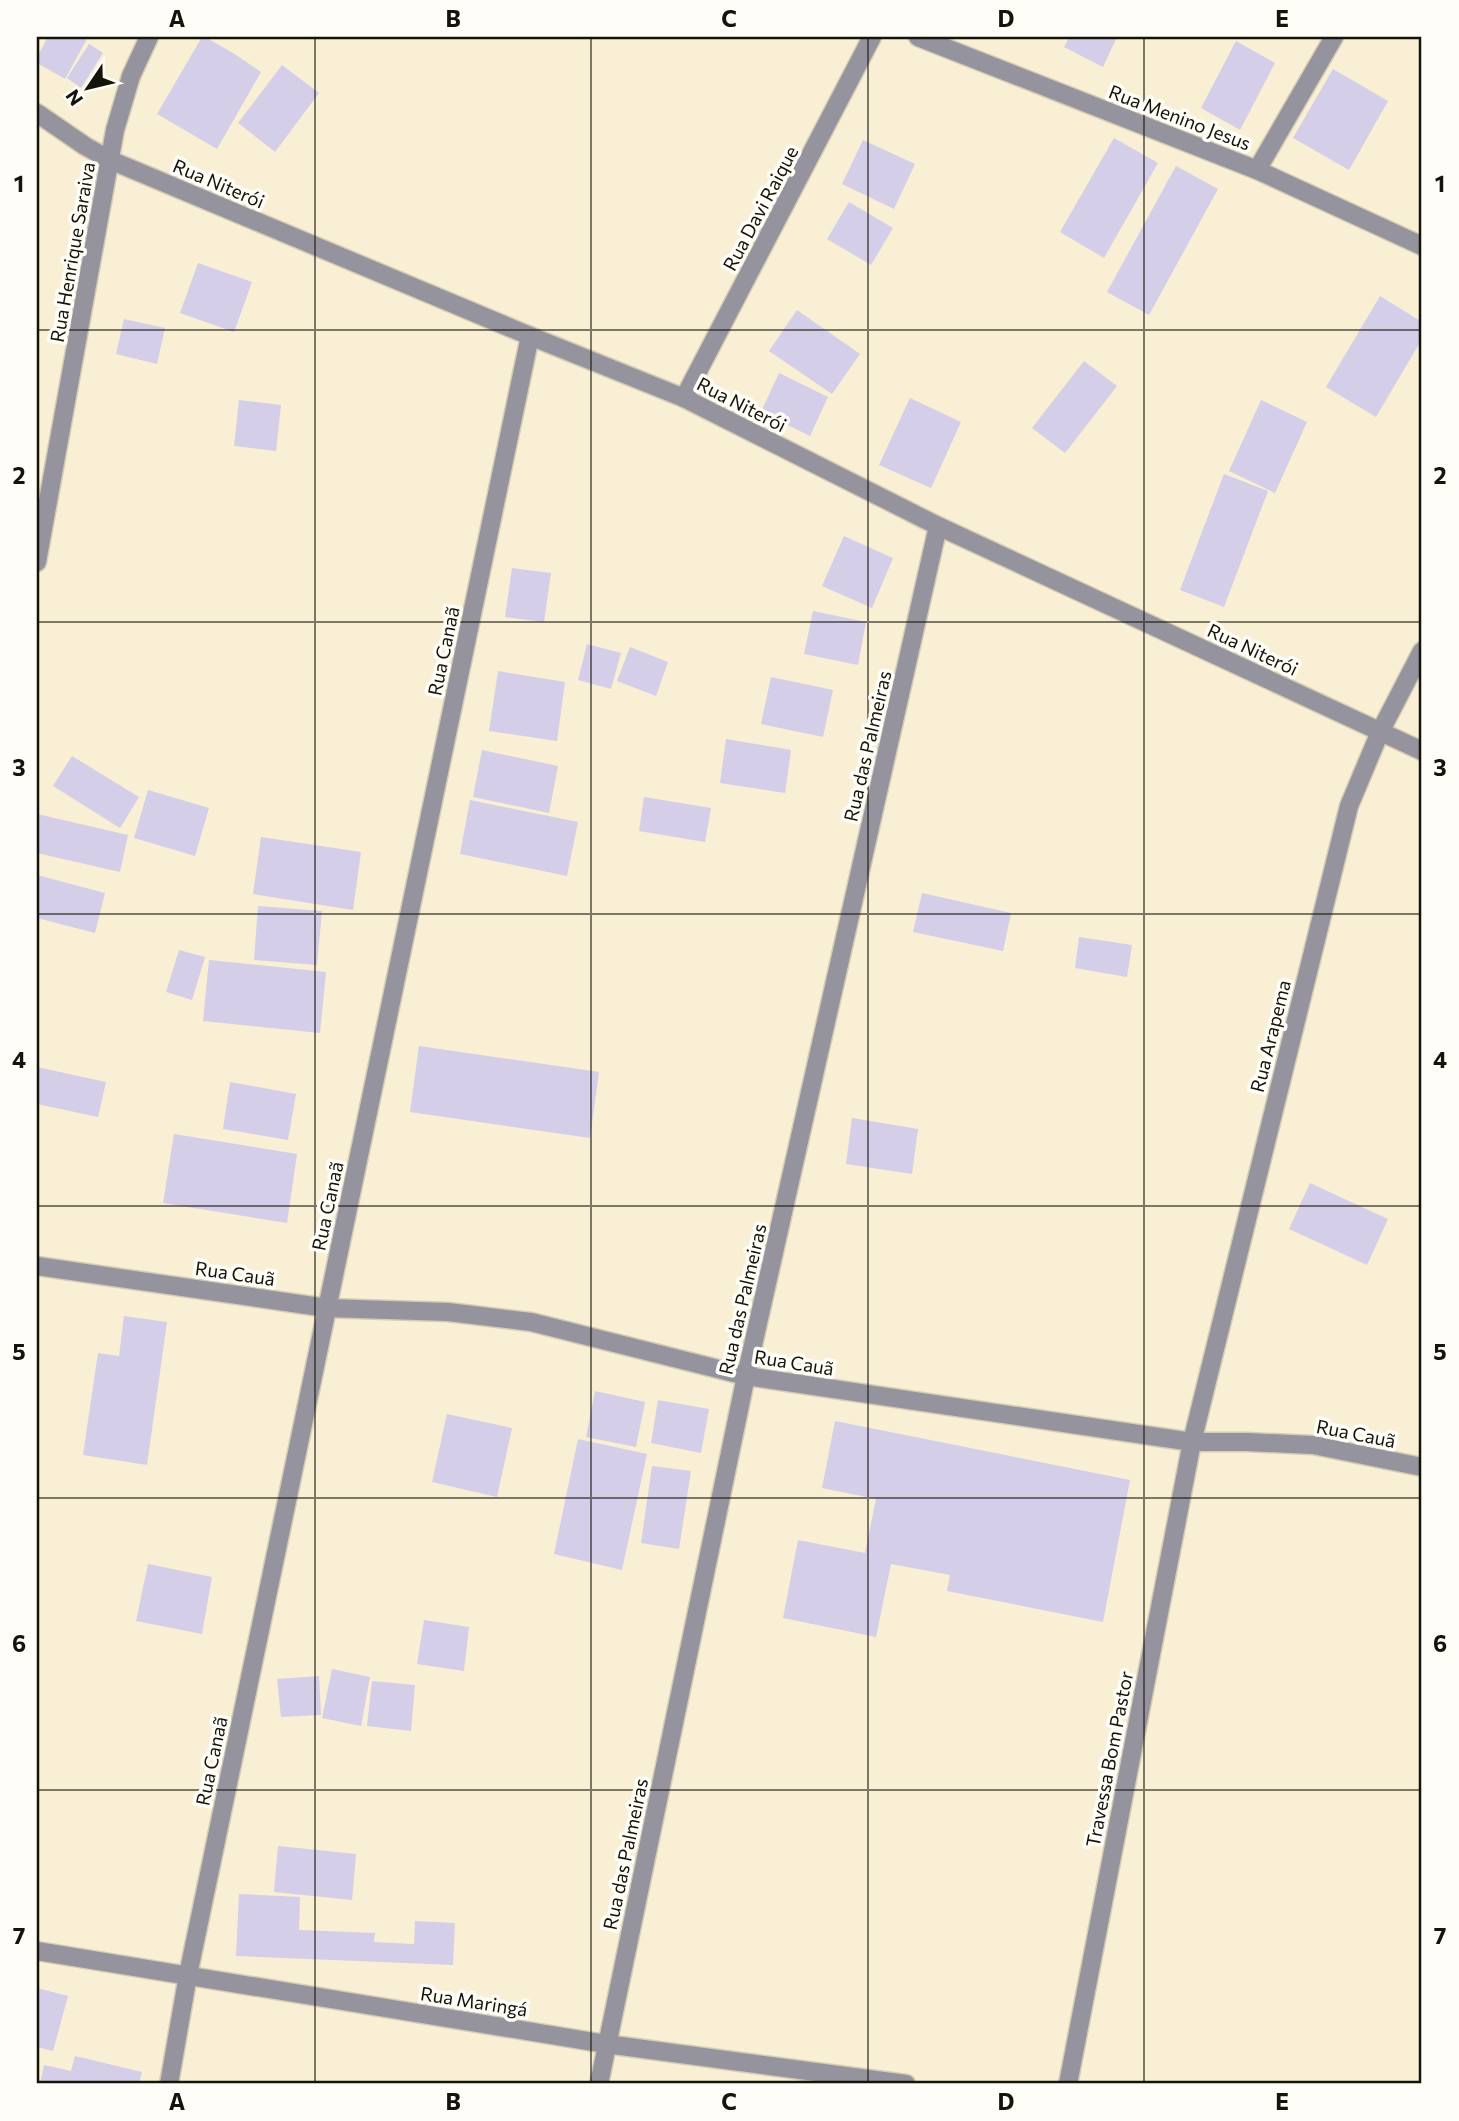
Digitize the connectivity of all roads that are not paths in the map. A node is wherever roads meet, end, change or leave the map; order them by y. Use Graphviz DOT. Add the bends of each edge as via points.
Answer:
graph roads {
  1 [pos="149,37"];
  2 [pos="872,37"];
  3 [pos="918,37"];
  4 [pos="1334,37"];
  5 [pos="37,113"];
  6 [pos="110,160"];
  7 [pos="1257,170"];
  8 [pos="1422,246"];
  9 [pos="530,337"];
  10 [pos="684,398"];
  11 [pos="938,526"];
  12 [pos="37,562"];
  13 [pos="1422,651"];
  14 [pos="1380,732"];
  15 [pos="1422,751"];
  16 [pos="37,1266"];
  17 [pos="327,1308"];
  18 [pos="746,1377"];
  19 [pos="1192,1442"];
  20 [pos="1422,1468"];
  21 [pos="37,1951"];
  22 [pos="188,1975"];
  23 [pos="606,2044"];
  24 [pos="169,2084"];
  25 [pos="599,2084"];
  26 [pos="906,2084"];
  27 [pos="1068,2084"];
  1 -- 6 [label="street, Rua Henrique Saraiva" via="131,76"];
  2 -- 10 [label="street, Rua Davi Raique"];
  3 -- 7 [label="street, Rua Menino Jesus"];
  4 -- 7 [label="street"];
  5 -- 6 [label="street, Rua Niterói"];
  6 -- 9 [label="street, Rua Niterói"];
  6 -- 12 [label="street, Rua Henrique Saraiva"];
  7 -- 8 [label="street, Rua Menino Jesus"];
  9 -- 10 [label="street, Rua Niterói"];
  9 -- 17 [label="street, Rua Canaã"];
  10 -- 11 [label="street, Rua Niterói"];
  11 -- 14 [label="street, Rua Niterói"];
  11 -- 18 [label="street, Rua das Palmeiras"];
  13 -- 14 [label="street, Rua Arapema"];
  14 -- 15 [label="street, Rua Niterói"];
  14 -- 19 [label="street, Rua Arapema" via="1349,806"];
  16 -- 17 [label="street, Rua Cauã"];
  17 -- 18 [label="street, Rua Cauã" via="448,1312 531,1322"];
  17 -- 22 [label="street, Rua Canaã"];
  18 -- 19 [label="street, Rua Cauã"];
  18 -- 23 [label="street, Rua das Palmeiras"];
  19 -- 20 [label="street, Rua Cauã" via="1313,1445"];
  19 -- 27 [label="street, Travessa Bom Pastor"];
  21 -- 22 [label="street, Rua Maringá"];
  22 -- 23 [label="street, Rua Maringá"];
  22 -- 24 [label="street, Rua Canaã"];
  23 -- 25 [label="street, Rua das Palmeiras"];
  23 -- 26 [label="street, Rua Maringá"];
}
